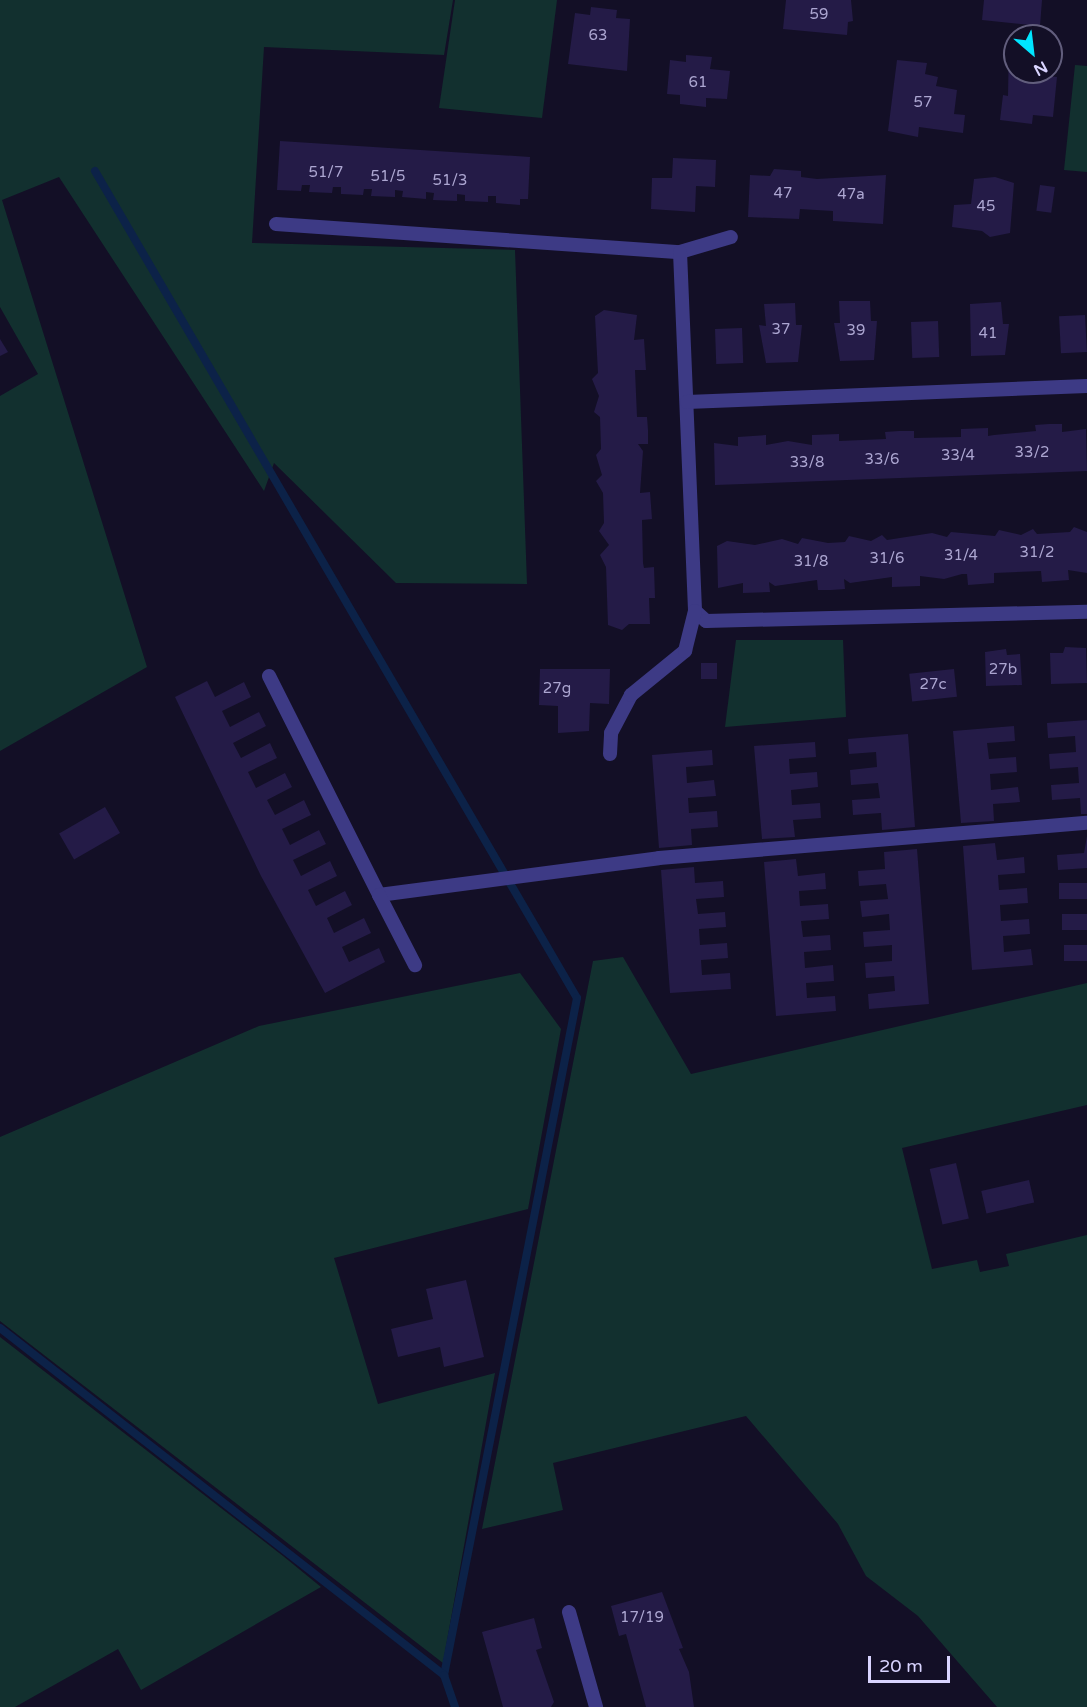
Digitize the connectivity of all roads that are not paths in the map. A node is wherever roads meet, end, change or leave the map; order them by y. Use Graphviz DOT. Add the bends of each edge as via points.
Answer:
graph roads {
  1 [pos="276,224"];
  2 [pos="730,237"];
  3 [pos="680,252"];
  4 [pos="1087,386"];
  5 [pos="687,402"];
  6 [pos="695,611"];
  7 [pos="1087,612"];
  8 [pos="268,676"];
  9 [pos="610,754"];
  10 [pos="1087,823"];
  11 [pos="379,895"];
  12 [pos="415,965"];
  13 [pos="569,1612"];
  14 [pos="596,1707"];
  1 -- 3 [label="lane"];
  2 -- 3 [label="lane"];
  3 -- 5 [label="lane"];
  4 -- 5 [label="lane"];
  5 -- 6 [label="lane"];
  6 -- 7 [label="lane" via="706,621 724,624"];
  6 -- 9 [label="lane" via="686,651 631,695 611,733"];
  8 -- 11 [label="lane"];
  10 -- 11 [label="lane" via="659,858"];
  11 -- 12 [label="lane"];
  13 -- 14 [label="lane"];
}
